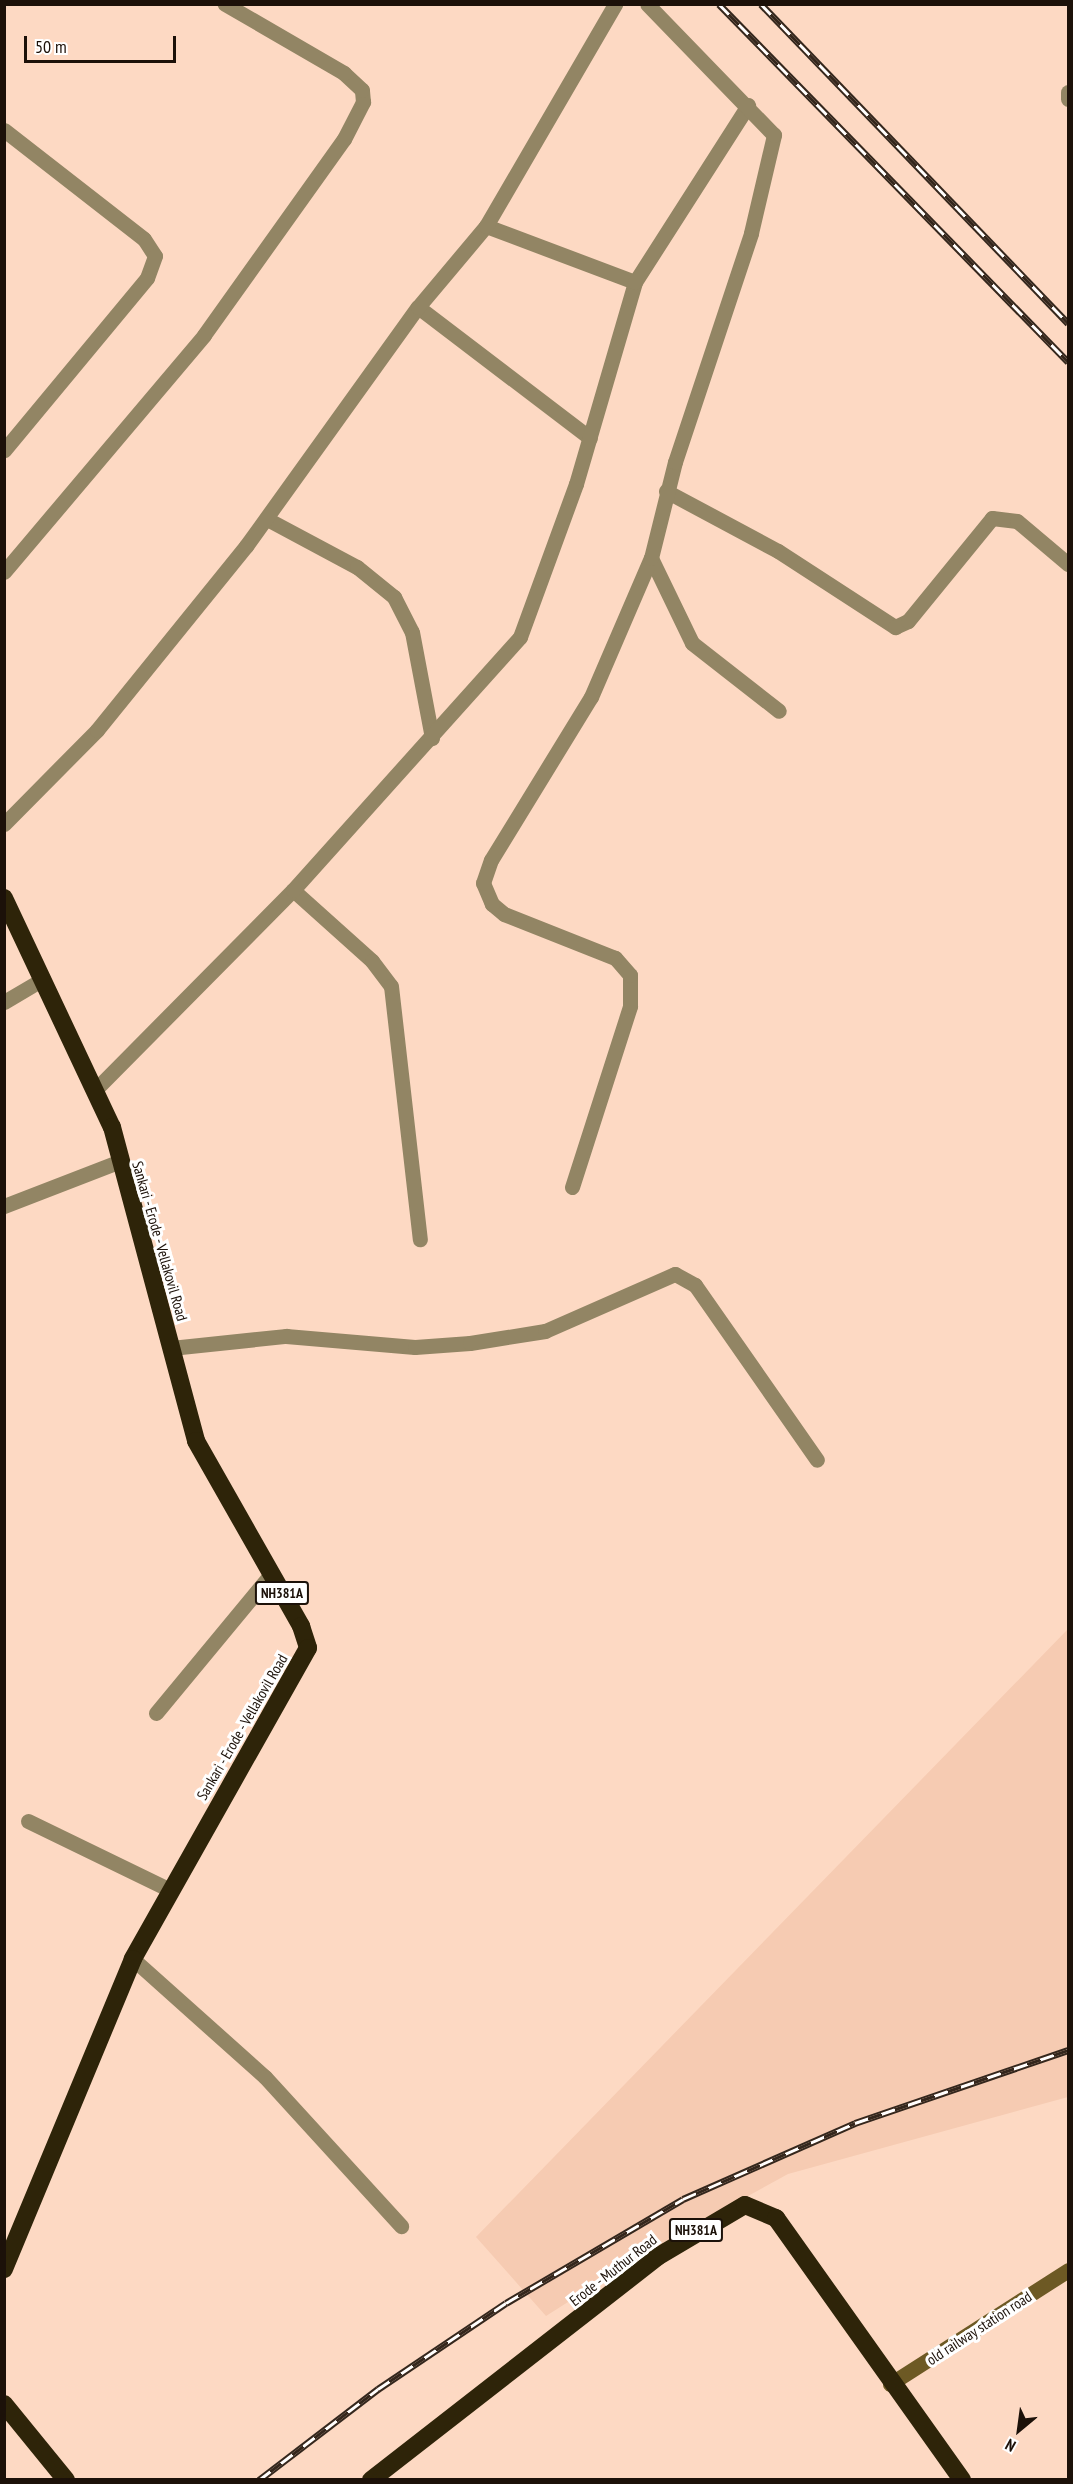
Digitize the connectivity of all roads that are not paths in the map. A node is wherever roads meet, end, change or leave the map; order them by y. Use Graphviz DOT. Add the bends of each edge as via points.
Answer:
graph roads {
  1 [pos="225,4"];
  2 [pos="615,4"];
  3 [pos="647,4"];
  4 [pos="1068,92"];
  5 [pos="1068,99"];
  6 [pos="748,105"];
  7 [pos="4,130"];
  8 [pos="486,226"];
  9 [pos="635,282"];
  10 [pos="418,308"];
  11 [pos="590,438"];
  12 [pos="4,450"];
  13 [pos="666,491"];
  14 [pos="267,519"];
  15 [pos="651,558"];
  16 [pos="1068,564"];
  17 [pos="4,572"];
  18 [pos="779,711"];
  19 [pos="432,738"];
  20 [pos="4,824"];
  21 [pos="294,890"];
  22 [pos="4,898"];
  23 [pos="43,979"];
  24 [pos="4,1002"];
  25 [pos="95,1090"];
  26 [pos="118,1162"];
  27 [pos="572,1187"];
  28 [pos="4,1206"];
  29 [pos="420,1239"];
  30 [pos="171,1348"];
  31 [pos="818,1460"];
  32 [pos="272,1574"];
  33 [pos="156,1713"];
  34 [pos="28,1821"];
  35 [pos="170,1890"];
  36 [pos="133,1959"];
  37 [pos="401,2226"];
  38 [pos="4,2269"];
  39 [pos="1068,2270"];
  40 [pos="890,2384"];
  41 [pos="4,2404"];
  42 [pos="66,2480"];
  43 [pos="371,2480"];
  44 [pos="962,2480"];
  1 -- 17 [label="street" via="350,77 362,90 360,109 204,335"];
  2 -- 8 [label="street"];
  3 -- 6 [label="street"];
  4 -- 5 [label="street"];
  6 -- 9 [label="street"];
  6 -- 13 [label="street" via="769,125 773,147 751,233"];
  7 -- 12 [label="street" via="144,239 156,256 147,278"];
  8 -- 9 [label="street"];
  8 -- 10 [label="street"];
  9 -- 11 [label="street"];
  10 -- 11 [label="street"];
  10 -- 14 [label="street"];
  11 -- 19 [label="street" via="520,637"];
  13 -- 15 [label="street"];
  13 -- 16 [label="street" via="778,551 895,627 908,621 992,518 1017,521"];
  14 -- 19 [label="street" via="357,567 394,597 412,632"];
  14 -- 20 [label="street" via="97,730"];
  15 -- 18 [label="street" via="692,642"];
  15 -- 27 [label="street" via="591,697 490,860 483,882 492,904 504,914 615,958 630,975 630,1006"];
  19 -- 21 [label="street"];
  21 -- 25 [label="street"];
  21 -- 29 [label="street" via="372,960 391,986"];
  22 -- 23 [label="highway, Sankari - Erode - Vellakovil Road / NH381A"];
  23 -- 24 [label="street"];
  23 -- 25 [label="highway, Sankari - Erode - Vellakovil Road / NH381A"];
  25 -- 26 [label="highway, Sankari - Erode - Vellakovil Road / NH381A" via="112,1126"];
  26 -- 28 [label="street"];
  26 -- 30 [label="highway, Sankari - Erode - Vellakovil Road / NH381A"];
  30 -- 31 [label="street" via="286,1336 415,1347 470,1343 545,1331 675,1274 695,1285"];
  30 -- 32 [label="highway, Sankari - Erode - Vellakovil Road / NH381A" via="196,1442"];
  32 -- 33 [label="street"];
  32 -- 35 [label="highway, Sankari - Erode - Vellakovil Road / NH381A" via="308,1648"];
  34 -- 35 [label="street"];
  35 -- 36 [label="highway, Sankari - Erode - Vellakovil Road / NH381A"];
  36 -- 37 [label="street" via="265,2077"];
  36 -- 38 [label="highway, Sankari - Erode - Vellakovil Road / NH381A"];
  39 -- 40 [label="street, old railway station road"];
  40 -- 43 [label="highway, Erode - Muthur Road / NH381A" via="776,2218 745,2205 657,2257"];
  40 -- 44 [label="highway, Erode - Muthur Road / NH381A"];
  41 -- 42 [label="highway"];
}
